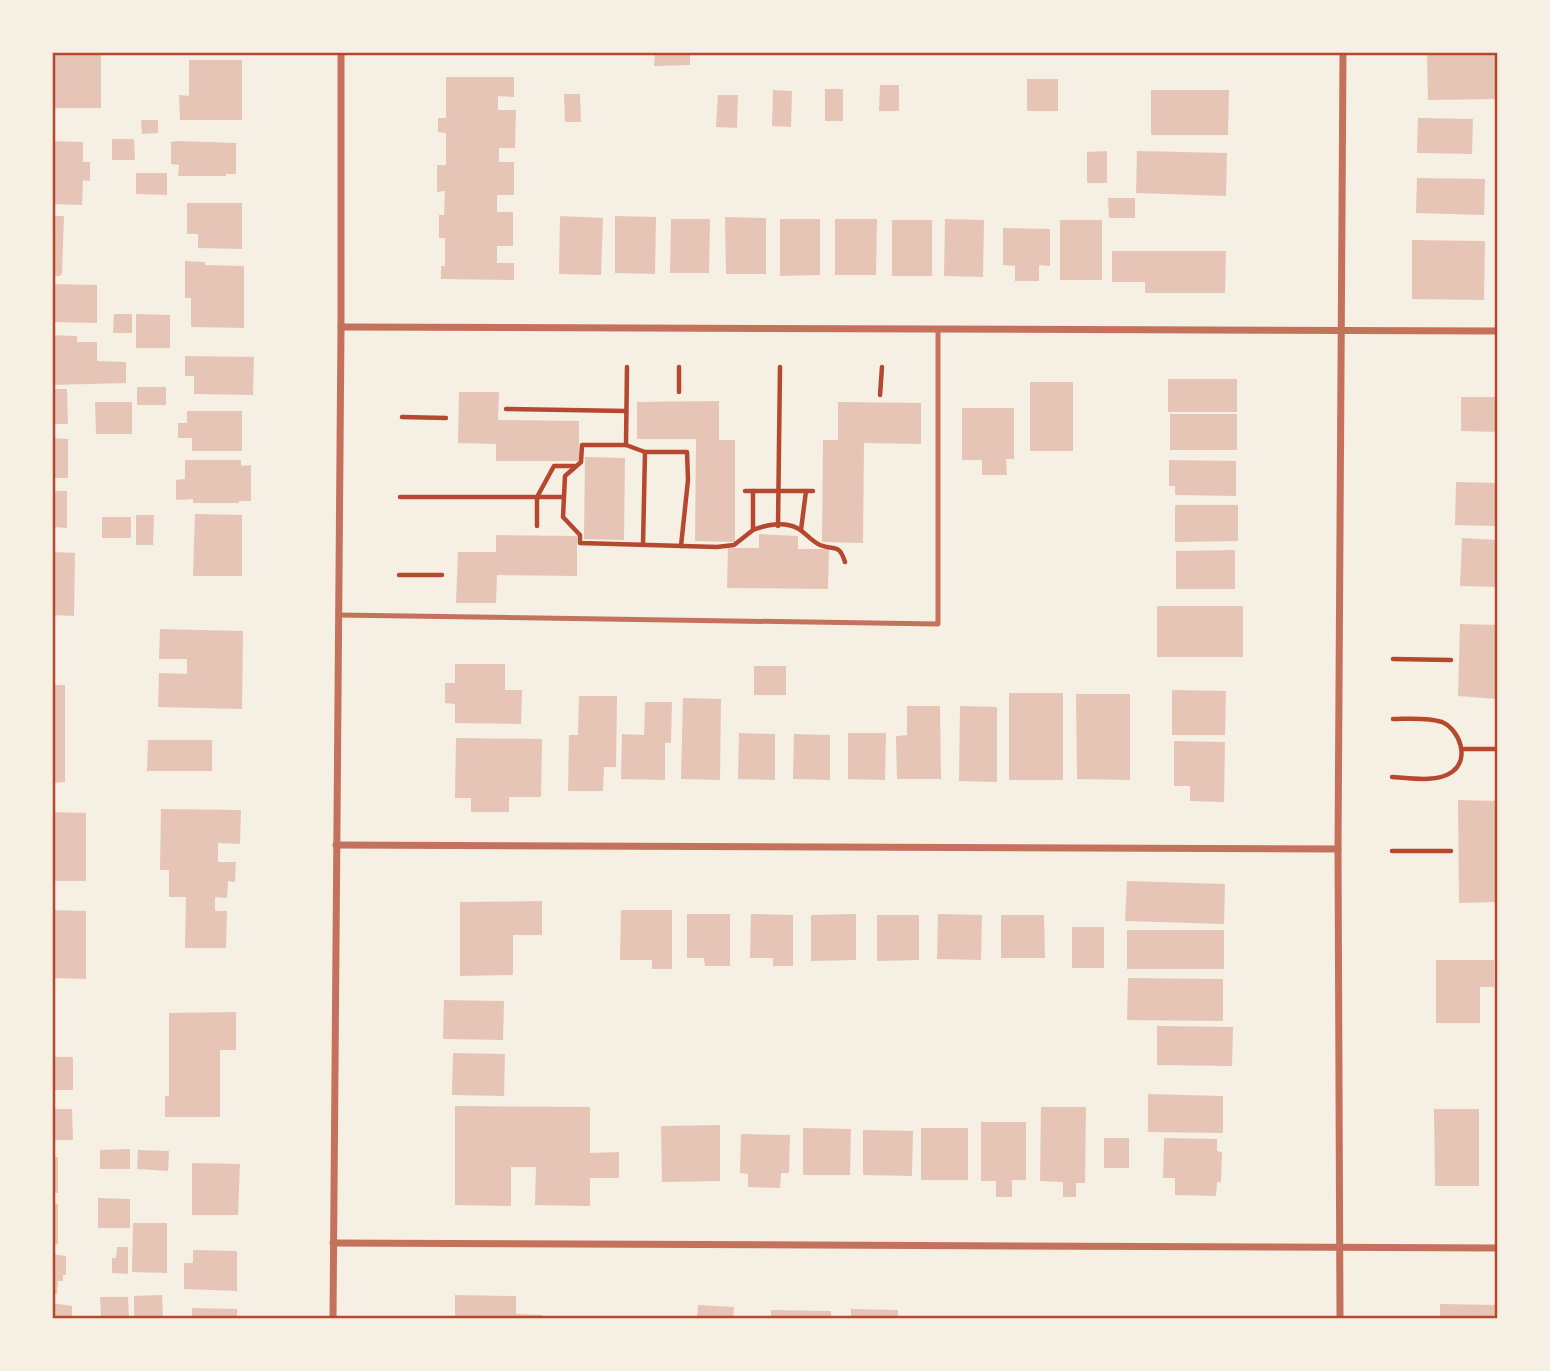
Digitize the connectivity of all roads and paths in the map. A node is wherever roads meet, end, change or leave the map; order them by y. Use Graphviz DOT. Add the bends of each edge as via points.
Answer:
graph roads {
  1 [pos="341,52"];
  2 [pos="1343,52"];
  3 [pos="341,327"];
  4 [pos="938,330"];
  5 [pos="1342,331"];
  6 [pos="1497,331"];
  7 [pos="626,367"];
  8 [pos="679,367"];
  9 [pos="780,367"];
  10 [pos="881,367"];
  11 [pos="679,392"];
  12 [pos="880,395"];
  13 [pos="506,410"];
  14 [pos="626,411"];
  15 [pos="401,417"];
  16 [pos="446,418"];
  17 [pos="626,445"];
  18 [pos="645,452"];
  19 [pos="575,466"];
  20 [pos="745,491"];
  21 [pos="753,491"];
  22 [pos="778,491"];
  23 [pos="806,491"];
  24 [pos="813,491"];
  25 [pos="400,496"];
  26 [pos="537,497"];
  27 [pos="563,497"];
  28 [pos="537,526"];
  29 [pos="778,526"];
  30 [pos="753,530"];
  31 [pos="801,530"];
  32 [pos="643,545"];
  33 [pos="681,546"];
  34 [pos="845,562"];
  35 [pos="399,575"];
  36 [pos="442,575"];
  37 [pos="338,615"];
  38 [pos="1393,659"];
  39 [pos="1451,660"];
  40 [pos="1392,719"];
  41 [pos="1462,749"];
  42 [pos="1497,749"];
  43 [pos="1392,777"];
  44 [pos="336,845"];
  45 [pos="1338,849"];
  46 [pos="1392,850"];
  47 [pos="1451,851"];
  48 [pos="333,1243"];
  49 [pos="1340,1247"];
  50 [pos="1497,1248"];
  51 [pos="333,1318"];
  52 [pos="1340,1318"];
  1 -- 3 [label="street"];
  2 -- 5 [label="street"];
  3 -- 4 [label="street"];
  3 -- 37 [label="street"];
  4 -- 5 [label="street"];
  4 -- 37 [label="lane" via="938,624"];
  5 -- 6 [label="street"];
  5 -- 45 [label="street"];
  7 -- 14 [label="path"];
  8 -- 11 [label="path"];
  9 -- 22 [label="path"];
  10 -- 12 [label="path"];
  13 -- 14 [label="path"];
  14 -- 17 [label="path"];
  15 -- 16 [label="path"];
  17 -- 18 [label="path"];
  17 -- 19 [label="path" via="582,445 581,462"];
  18 -- 32 [label="path"];
  18 -- 33 [label="path" via="687,452"];
  19 -- 26 [label="path" via="554,466"];
  19 -- 27 [label="path" via="565,476"];
  20 -- 21 [label="path"];
  21 -- 22 [label="path"];
  21 -- 30 [label="path"];
  22 -- 23 [label="path"];
  22 -- 29 [label="path"];
  23 -- 24 [label="path"];
  23 -- 31 [label="path"];
  25 -- 26 [label="path"];
  26 -- 27 [label="path"];
  26 -- 28 [label="path"];
  27 -- 32 [label="path" via="563,517 580,535 580,543"];
  29 -- 30 [label="path"];
  29 -- 31 [label="path"];
  30 -- 33 [label="path" via="734,545"];
  31 -- 34 [label="path" via="820,545 837,548"];
  32 -- 33 [label="path"];
  35 -- 36 [label="path"];
  37 -- 44 [label="street"];
  38 -- 39 [label="path"];
  40 -- 41 [label="path" via="1441,722 1455,733"];
  41 -- 42 [label="path"];
  41 -- 43 [label="path" via="1452,772 1432,779"];
  44 -- 45 [label="street"];
  44 -- 48 [label="street"];
  45 -- 49 [label="street"];
  46 -- 47 [label="path"];
  48 -- 49 [label="street"];
  48 -- 51 [label="street"];
  49 -- 50 [label="street"];
  49 -- 52 [label="street"];
}
